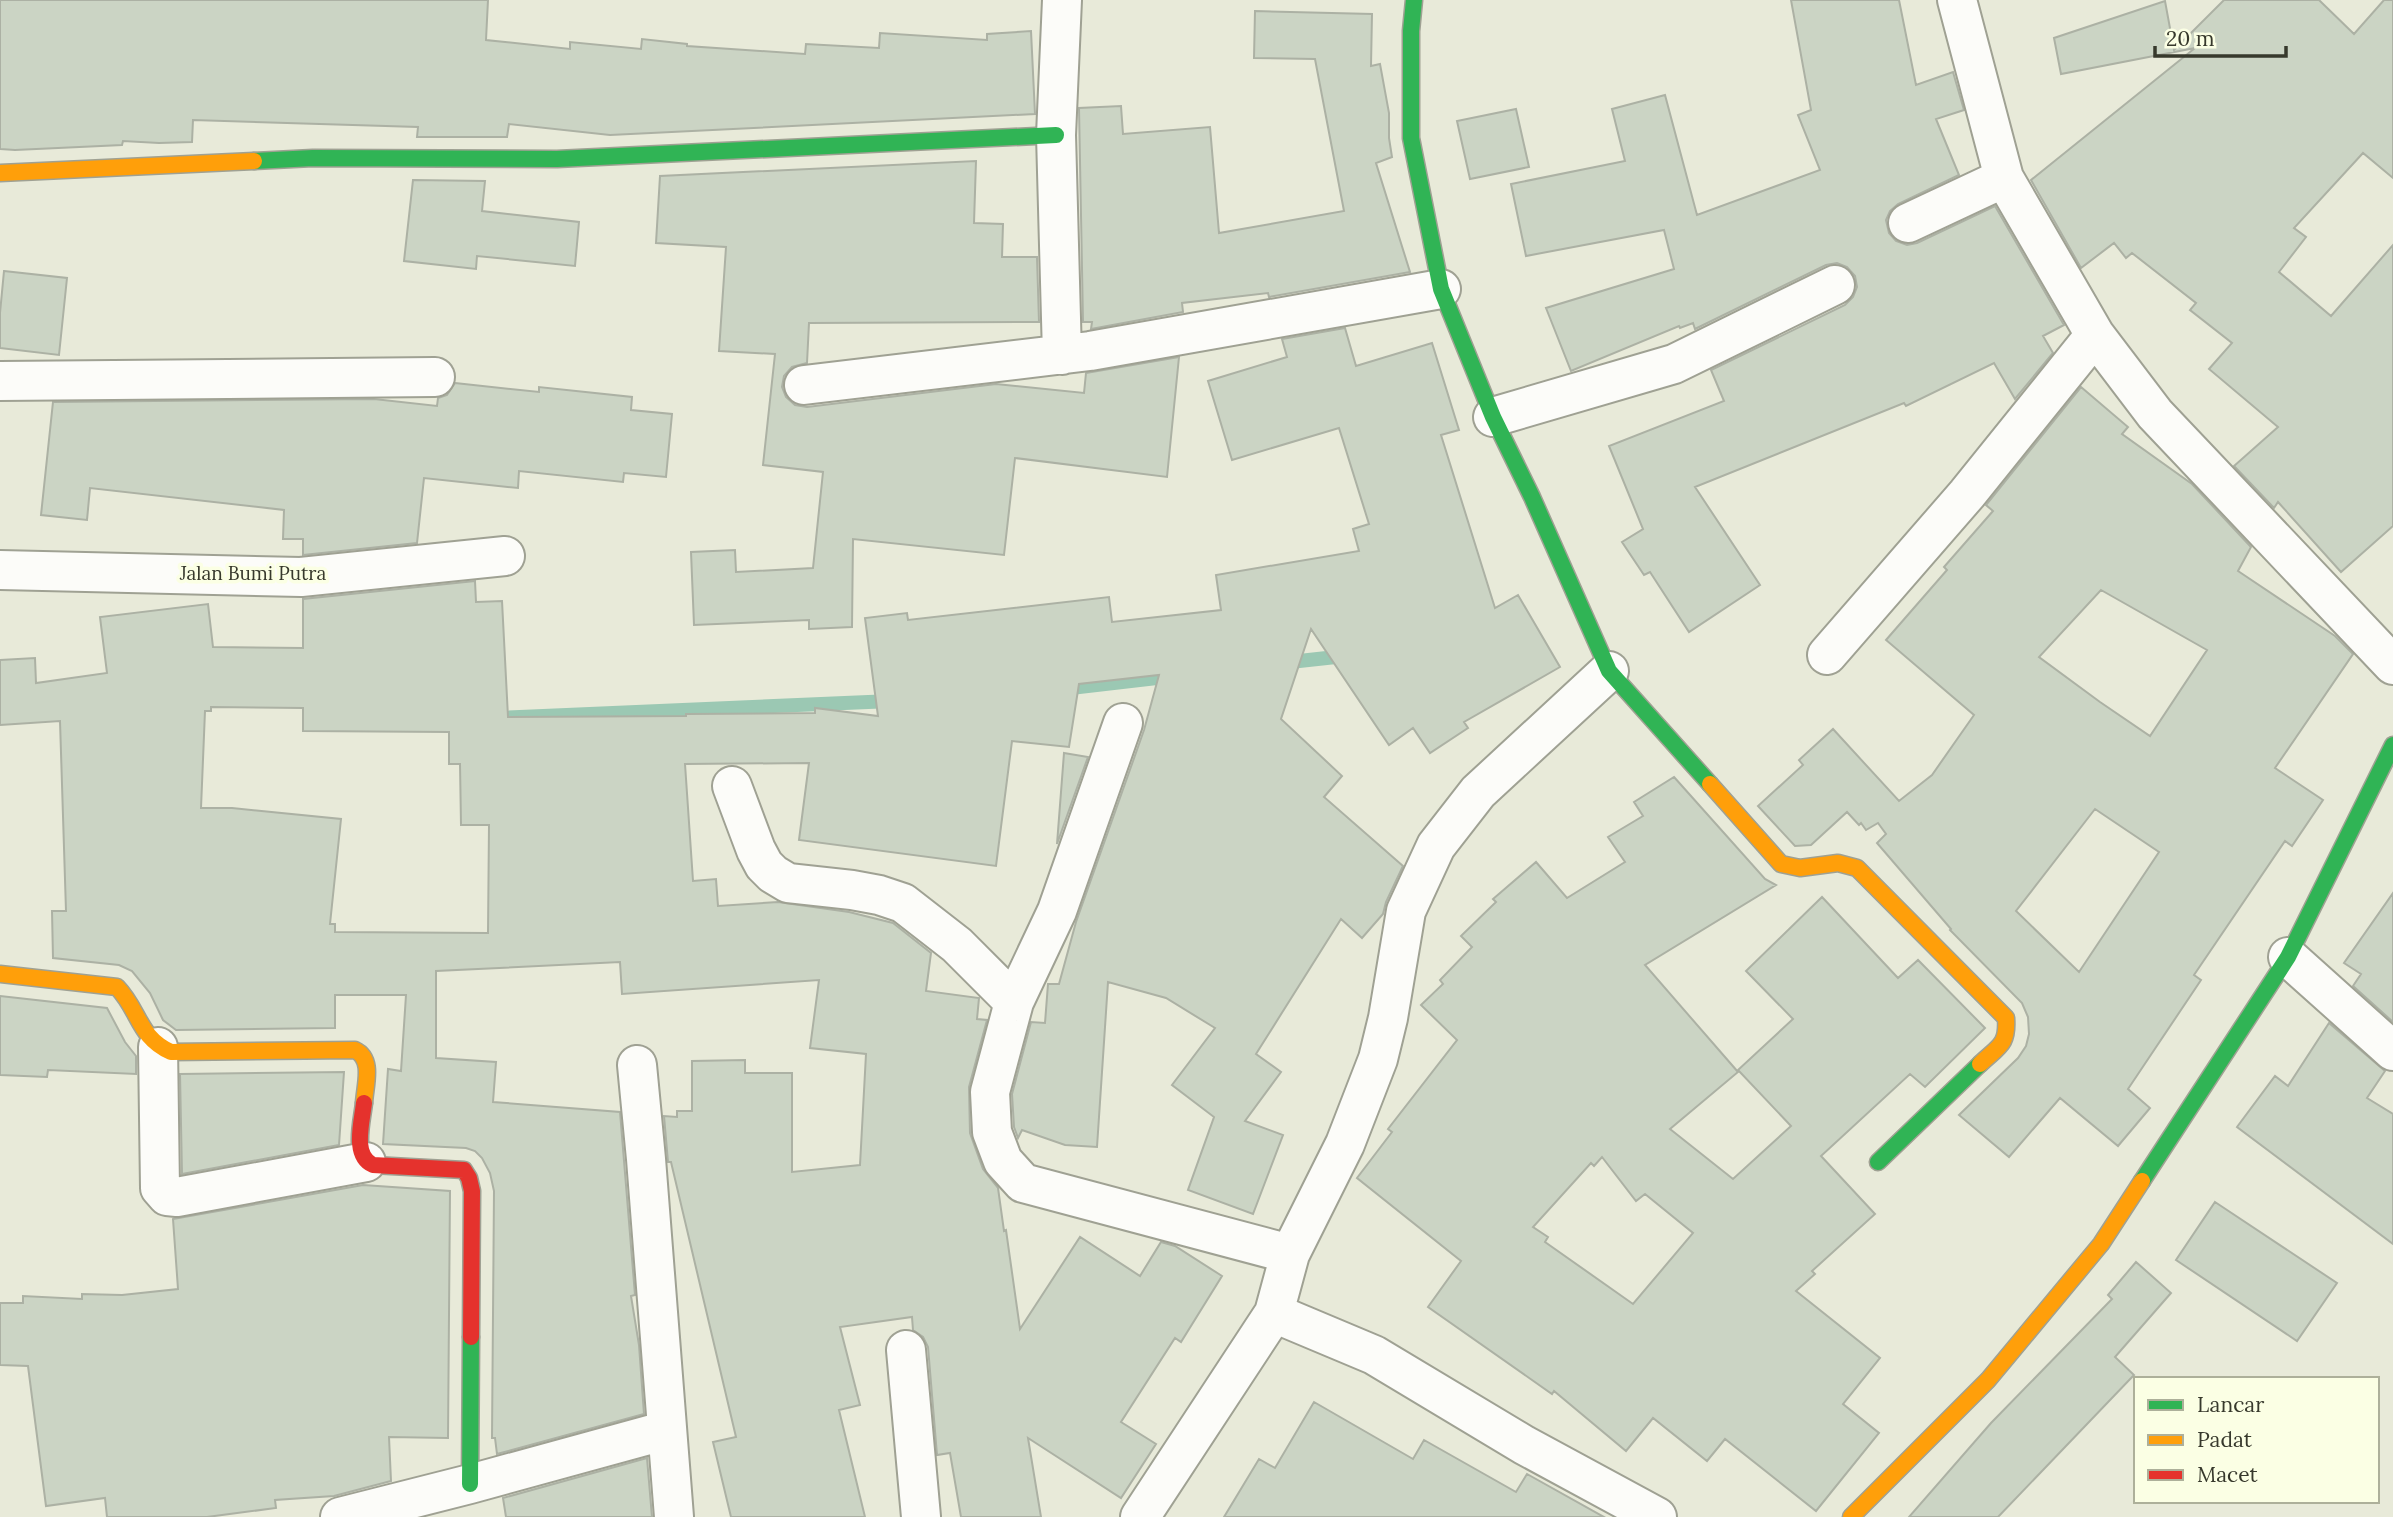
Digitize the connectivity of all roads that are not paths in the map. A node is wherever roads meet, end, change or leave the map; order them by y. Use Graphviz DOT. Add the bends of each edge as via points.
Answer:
graph roads {
  1 [pos="1062,0"];
  2 [pos="1414,0"];
  3 [pos="1957,0"];
  4 [pos="1056,135"];
  5 [pos="0,173"];
  6 [pos="2004,178"];
  7 [pos="1908,223"];
  8 [pos="1835,285"];
  9 [pos="1441,289"];
  10 [pos="2095,335"];
  11 [pos="1062,355"];
  12 [pos="435,377"];
  13 [pos="0,381"];
  14 [pos="804,385"];
  15 [pos="1493,416"];
  16 [pos="505,556"];
  17 [pos="0,570"];
  18 [pos="1827,655"];
  19 [pos="2393,665"];
  20 [pos="1609,671"];
  21 [pos="1123,723"];
  22 [pos="2393,745"];
  23 [pos="732,786"];
  24 [pos="2288,957"];
  25 [pos="0,974"];
  26 [pos="1014,1002"];
  27 [pos="158,1047"];
  28 [pos="2393,1051"];
  29 [pos="637,1065"];
  30 [pos="366,1162"];
  31 [pos="1878,1162"];
  32 [pos="1290,1254"];
  33 [pos="1274,1313"];
  34 [pos="906,1350"];
  35 [pos="667,1430"];
  36 [pos="470,1484"];
  37 [pos="340,1517"];
  38 [pos="674,1517"];
  39 [pos="921,1517"];
  40 [pos="1140,1517"];
  41 [pos="1657,1517"];
  42 [pos="1851,1517"];
  1 -- 4 [label="street"];
  2 -- 9 [label="street" via="1411,138"];
  3 -- 6 [label="street"];
  4 -- 5 [label="street" via="557,159 313,158"];
  4 -- 11 [label="street"];
  6 -- 7 [label="street"];
  6 -- 10 [label="street"];
  8 -- 15 [label="street" via="1674,365"];
  9 -- 11 [label="street"];
  9 -- 15 [label="street"];
  10 -- 18 [label="street" via="1967,494"];
  10 -- 19 [label="street" via="2155,414"];
  11 -- 14 [label="street"];
  12 -- 13 [label="street"];
  15 -- 20 [label="street"];
  16 -- 17 [label="street, Jalan Bumi Putra" via="301,577"];
  20 -- 31 [label="street" via="1781,863 1799,870 1835,862 1857,868 2006,1018 2003,1042"];
  20 -- 32 [label="street" via="1478,792 1436,846 1406,911 1378,1059 1345,1144"];
  21 -- 26 [label="street" via="1057,911"];
  22 -- 24 [label="street"];
  23 -- 26 [label="street" via="764,865 773,874 788,883 852,890 903,903 957,945"];
  24 -- 28 [label="street"];
  24 -- 42 [label="street" via="2101,1244 1988,1380"];
  25 -- 27 [label="street" via="117,987 128,996 148,1040"];
  26 -- 32 [label="street" via="990,1105 992,1132 1003,1161 1023,1183"];
  27 -- 30 [label="street" via="171,1052 355,1050 363,1054 367,1060 360,1152"];
  27 -- 30 [label="street" via="160,1188 167,1196"];
  29 -- 35 [label="street"];
  30 -- 36 [label="street" via="464,1170 469,1178"];
  32 -- 33 [label="street"];
  33 -- 40 [label="street"];
  33 -- 41 [label="street" via="1374,1355 1524,1445"];
  34 -- 39 [label="street"];
  35 -- 36 [label="street"];
  35 -- 38 [label="street"];
  36 -- 37 [label="street"];
}
